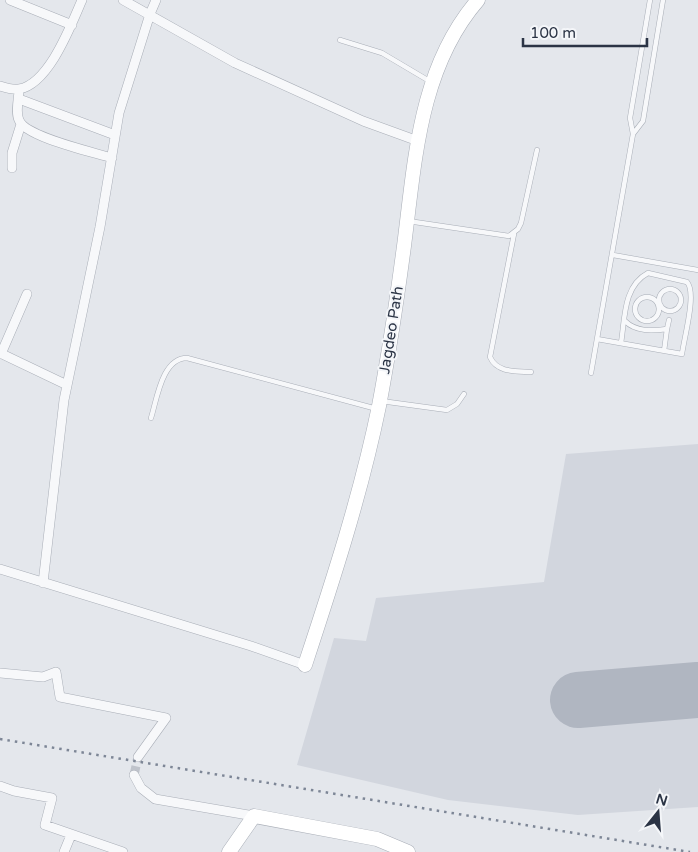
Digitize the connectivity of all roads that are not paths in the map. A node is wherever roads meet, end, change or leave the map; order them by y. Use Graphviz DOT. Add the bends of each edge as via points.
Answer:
graph roads {
  1 [pos="10,0"];
  2 [pos="82,0"];
  3 [pos="123,0"];
  4 [pos="156,0"];
  5 [pos="478,0"];
  6 [pos="650,0"];
  7 [pos="663,0"];
  8 [pos="150,14"];
  9 [pos="72,25"];
  10 [pos="340,40"];
  11 [pos="641,54"];
  12 [pos="654,56"];
  13 [pos="432,83"];
  14 [pos="0,86"];
  15 [pos="20,89"];
  16 [pos="19,99"];
  17 [pos="21,124"];
  18 [pos="633,134"];
  19 [pos="115,135"];
  20 [pos="418,141"];
  21 [pos="537,150"];
  22 [pos="112,158"];
  23 [pos="12,168"];
  24 [pos="407,221"];
  25 [pos="514,234"];
  26 [pos="613,255"];
  27 [pos="698,270"];
  28 [pos="27,294"];
  29 [pos="627,303"];
  30 [pos="659,304"];
  31 [pos="636,305"];
  32 [pos="668,320"];
  33 [pos="625,321"];
  34 [pos="667,329"];
  35 [pos="597,339"];
  36 [pos="621,343"];
  37 [pos="664,350"];
  38 [pos="0,353"];
  39 [pos="531,372"];
  40 [pos="591,373"];
  41 [pos="67,385"];
  42 [pos="464,394"];
  43 [pos="379,405"];
  44 [pos="151,418"];
  45 [pos="0,569"];
  46 [pos="43,583"];
  47 [pos="305,665"];
  48 [pos="0,673"];
  49 [pos="138,757"];
  50 [pos="134,776"];
  51 [pos="0,786"];
  52 [pos="254,816"];
  53 [pos="71,835"];
  54 [pos="232,851"];
  55 [pos="64,852"];
  56 [pos="121,852"];
  57 [pos="408,852"];
  1 -- 9 [label="street"];
  2 -- 9 [label="street"];
  3 -- 8 [label="street"];
  4 -- 8 [label="street"];
  5 -- 13 [label="main road, Jagdeo Path" via="461,22"];
  6 -- 11 [label="lane"];
  7 -- 12 [label="lane"];
  8 -- 19 [label="street" via="124,94"];
  8 -- 20 [label="street" via="259,74 363,121"];
  9 -- 15 [label="street" via="44,71"];
  10 -- 13 [label="lane" via="382,53"];
  11 -- 12 [label="lane"];
  11 -- 18 [label="lane" via="630,118"];
  12 -- 18 [label="lane" via="643,121"];
  13 -- 20 [label="main road, Jagdeo Path"];
  14 -- 15 [label="street"];
  15 -- 16 [label="street"];
  16 -- 17 [label="street" via="17,116"];
  16 -- 19 [label="street"];
  17 -- 22 [label="street" via="52,139"];
  17 -- 23 [label="street" via="12,153"];
  18 -- 26 [label="lane"];
  19 -- 22 [label="street"];
  20 -- 24 [label="main road, Jagdeo Path"];
  21 -- 25 [label="lane" via="524,215"];
  22 -- 41 [label="street"];
  24 -- 25 [label="lane" via="485,234"];
  24 -- 43 [label="main road, Jagdeo Path"];
  25 -- 39 [label="lane" via="490,357 499,368"];
  26 -- 27 [label="lane"];
  26 -- 35 [label="lane"];
  28 -- 38 [label="street"];
  29 -- 31 [label="lane"];
  29 -- 33 [label="lane"];
  29 -- 37 [label="lane" via="634,284 648,273 683,279 690,286 682,354"];
  30 -- 30 [label="lane" via="673,311 681,304 681,296 673,289 665,290 660,295"];
  30 -- 31 [label="lane" via="648,297"];
  30 -- 31 [label="lane" via="658,315 648,321 638,316"];
  32 -- 34 [label="lane"];
  33 -- 34 [label="lane" via="635,328"];
  33 -- 36 [label="lane"];
  34 -- 37 [label="lane"];
  35 -- 36 [label="lane"];
  35 -- 40 [label="lane"];
  36 -- 37 [label="lane"];
  38 -- 41 [label="street"];
  41 -- 46 [label="street"];
  42 -- 43 [label="lane" via="458,404 447,410"];
  43 -- 44 [label="lane" via="179,358 167,371"];
  43 -- 47 [label="main road, Jagdeo Path" via="353,510"];
  45 -- 46 [label="street"];
  46 -- 47 [label="street"];
  48 -- 49 [label="street" via="43,677 56,672 60,697 166,718"];
  50 -- 52 [label="street" via="141,788 155,799"];
  51 -- 53 [label="street" via="52,798 45,825"];
  52 -- 54 [label="main road"];
  52 -- 57 [label="main road" via="377,840"];
  53 -- 55 [label="street"];
  53 -- 56 [label="street"];
}
